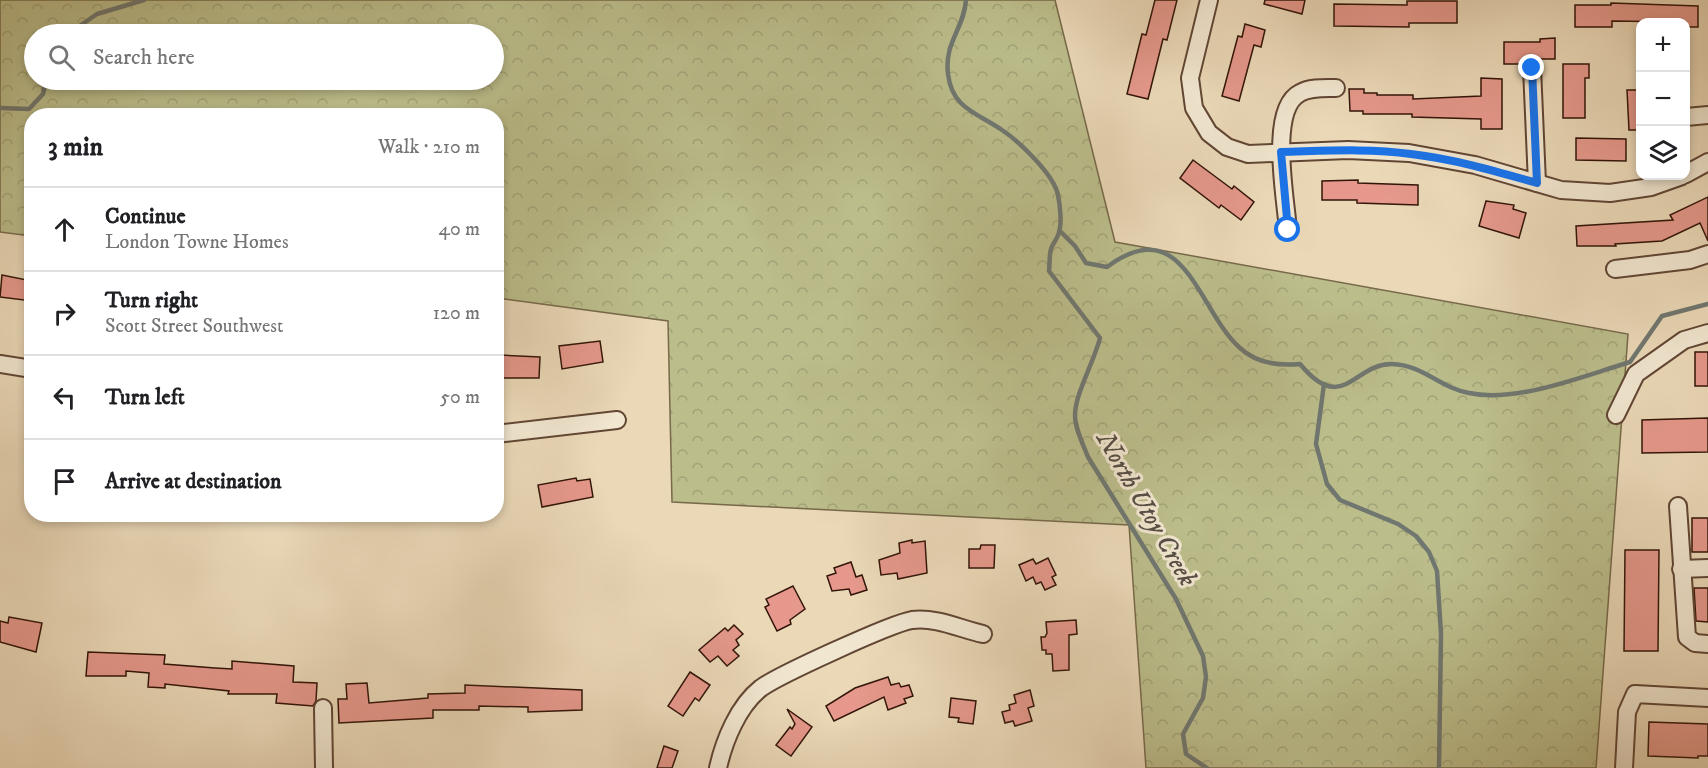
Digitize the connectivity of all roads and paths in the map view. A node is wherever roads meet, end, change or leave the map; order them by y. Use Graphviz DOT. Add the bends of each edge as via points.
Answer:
graph roads {
  1 [pos="1209,0"];
  2 [pos="1532,68"];
  3 [pos="1336,88"];
  4 [pos="1708,115"];
  5 [pos="1690,117"];
  6 [pos="1281,152"];
  7 [pos="1708,162"];
  8 [pos="1690,172"];
  9 [pos="1671,180"];
  10 [pos="1537,183"];
  11 [pos="1288,230"];
  12 [pos="1708,254"];
  13 [pos="1615,268"];
  14 [pos="1708,333"];
  15 [pos="0,364"];
  16 [pos="24,368"];
  17 [pos="1616,415"];
  18 [pos="617,420"];
  19 [pos="504,433"];
  20 [pos="1678,506"];
  21 [pos="1681,568"];
  22 [pos="1708,568"];
  23 [pos="983,634"];
  24 [pos="1708,644"];
  25 [pos="1708,698"];
  26 [pos="322,708"];
  27 [pos="324,768"];
  28 [pos="718,768"];
  29 [pos="1624,768"];
  1 -- 6 [label="street" via="1190,78 1194,108 1209,133 1227,147 1248,154"];
  2 -- 10 [label="street"];
  3 -- 6 [label="street" via="1313,89 1292,99 1282,125"];
  4 -- 5 [label="street"];
  6 -- 10 [label="street" via="1409,153 1475,165"];
  6 -- 11 [label="street"];
  7 -- 8 [label="street"];
  9 -- 10 [label="street" via="1610,193 1561,190"];
  12 -- 13 [label="street" via="1690,260"];
  14 -- 17 [label="street" via="1684,340 1636,374"];
  15 -- 16 [label="street"];
  18 -- 19 [label="street"];
  20 -- 21 [label="street"];
  21 -- 22 [label="street"];
  21 -- 24 [label="street" via="1687,637 1695,643"];
  23 -- 28 [label="street" via="938,620 911,620 809,664 761,689 739,716 722,749"];
  25 -- 29 [label="street" via="1635,694 1627,712"];
  26 -- 27 [label="street"];
}
